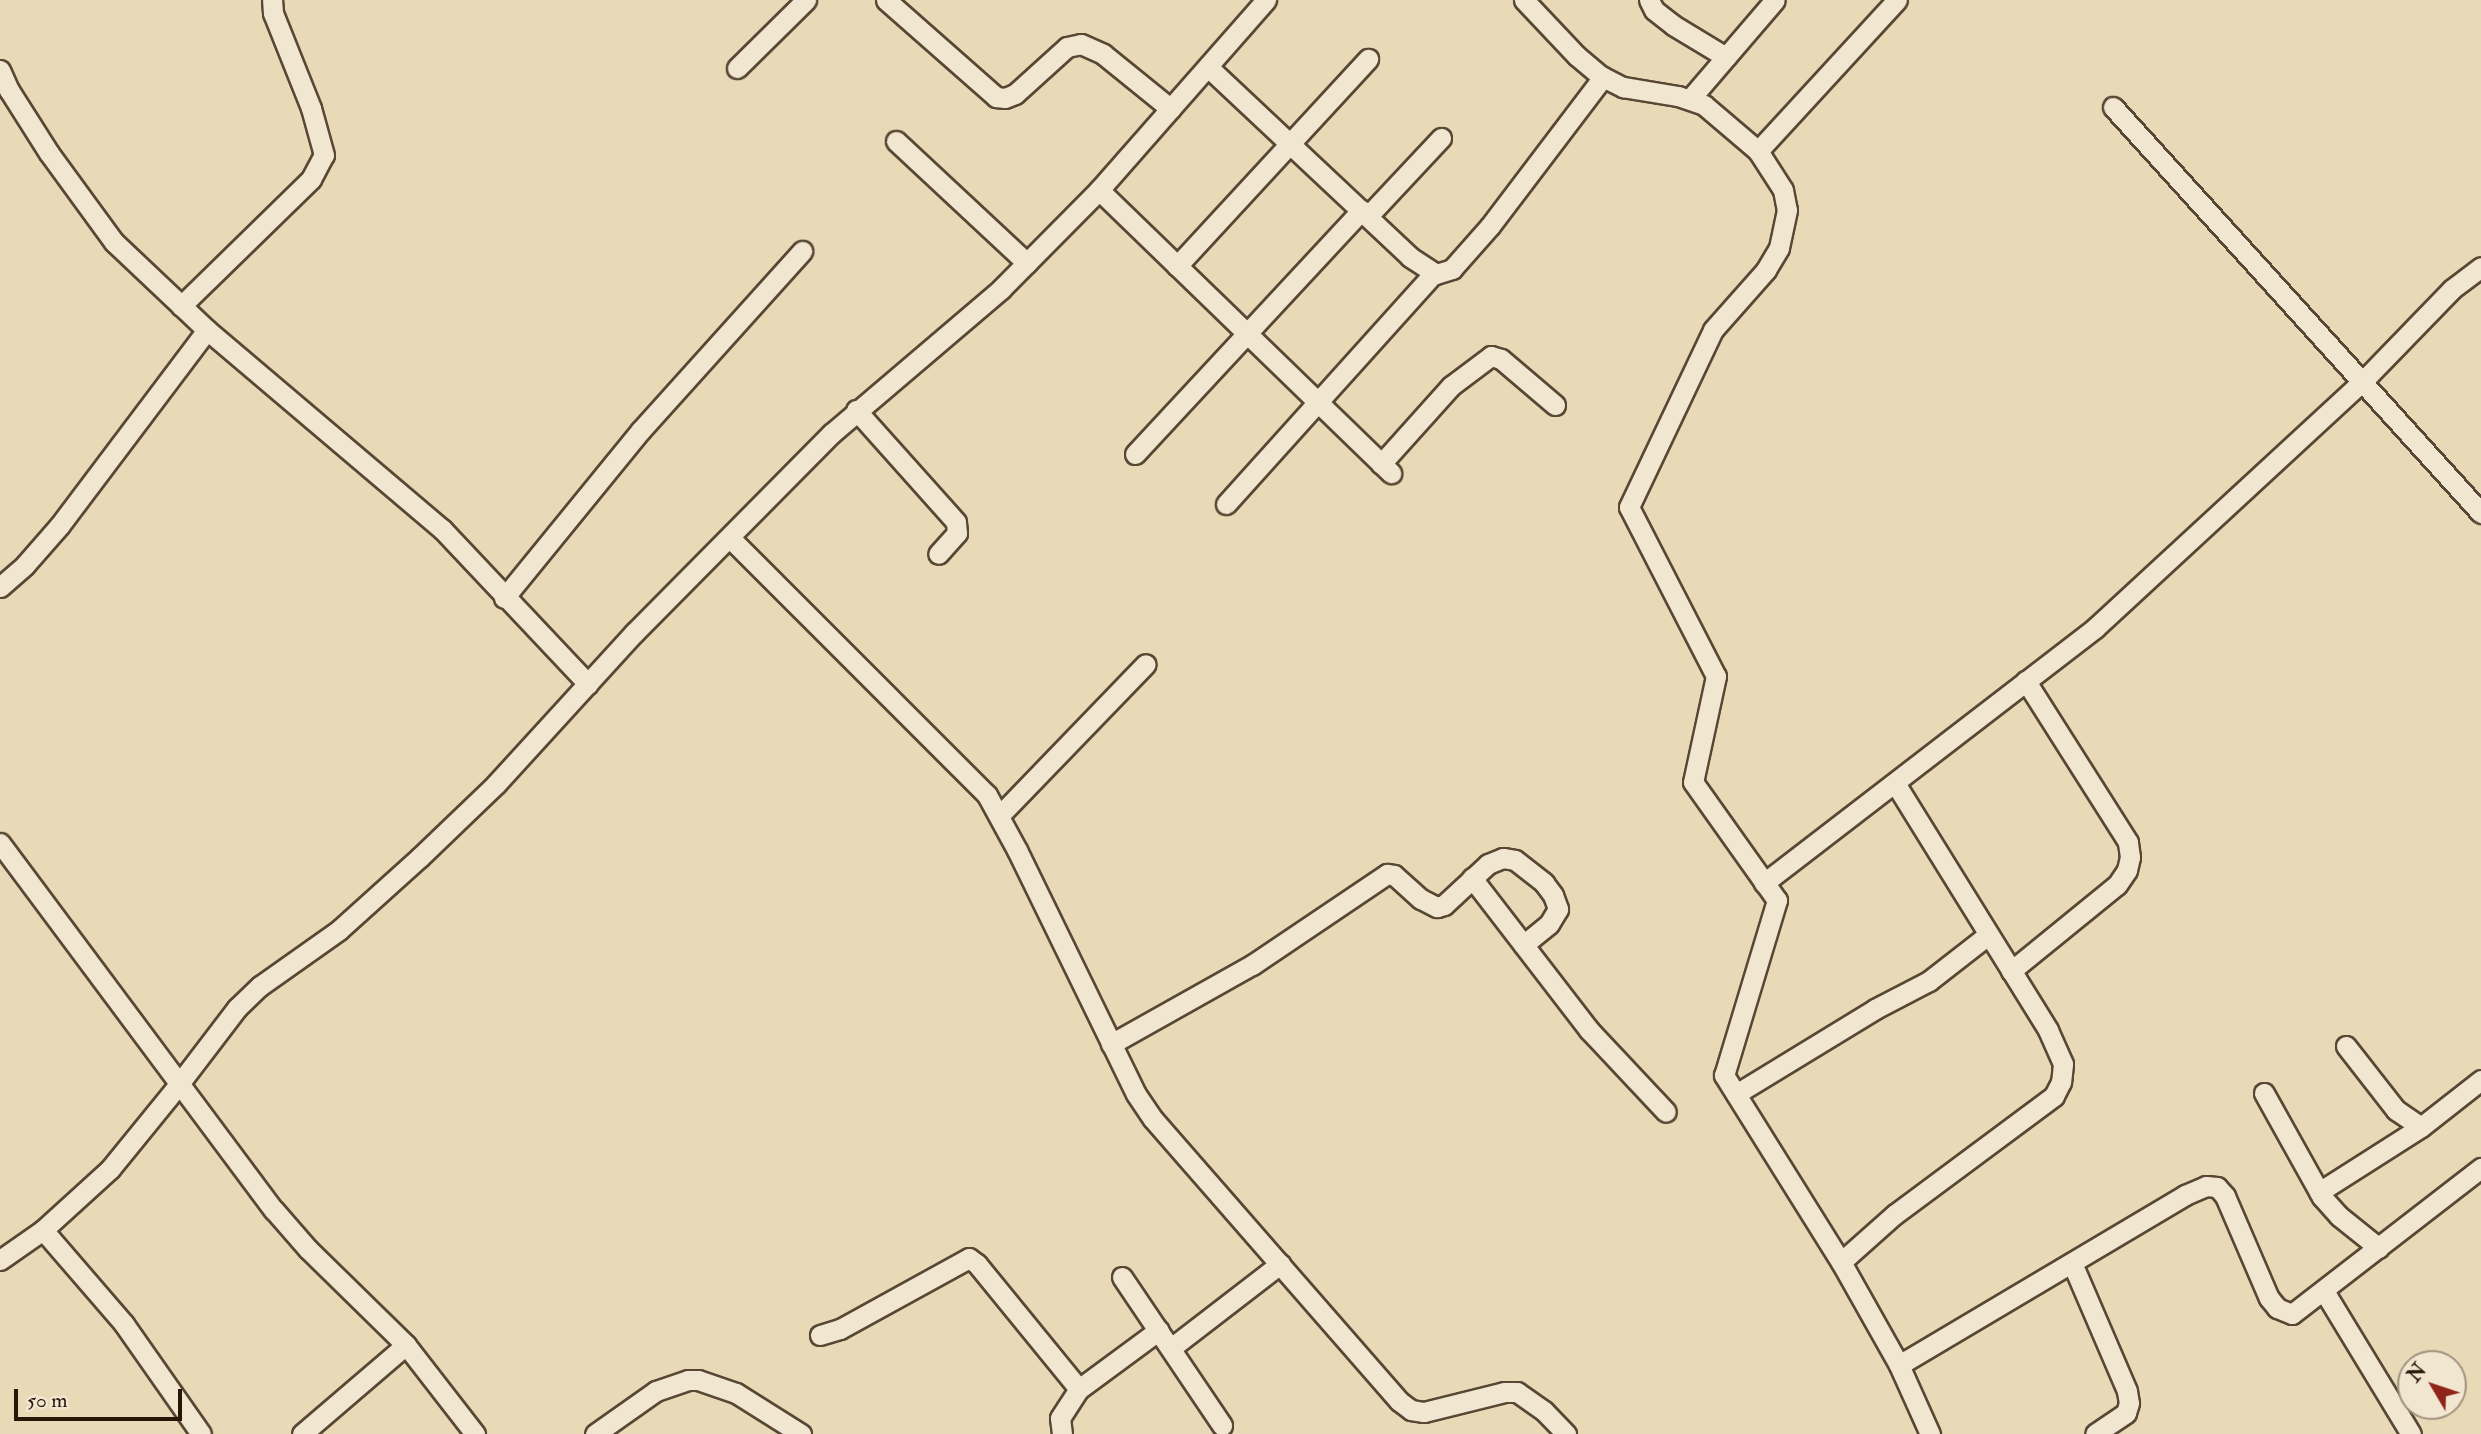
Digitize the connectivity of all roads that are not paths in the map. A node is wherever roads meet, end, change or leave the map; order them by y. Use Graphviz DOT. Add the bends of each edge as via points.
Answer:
graph roads {
  1 [pos="272,0"];
  2 [pos="806,0"];
  3 [pos="886,0"];
  4 [pos="1266,0"];
  5 [pos="1524,0"];
  6 [pos="1649,0"];
  7 [pos="1775,0"];
  8 [pos="1897,0"];
  9 [pos="1726,57"];
  10 [pos="1368,60"];
  11 [pos="1208,67"];
  12 [pos="737,68"];
  13 [pos="0,70"];
  14 [pos="1603,77"];
  15 [pos="1690,99"];
  16 [pos="2113,107"];
  17 [pos="1171,109"];
  18 [pos="1441,138"];
  19 [pos="896,141"];
  20 [pos="1291,142"];
  21 [pos="1758,151"];
  22 [pos="1099,190"];
  23 [pos="1365,213"];
  24 [pos="802,251"];
  25 [pos="1027,263"];
  26 [pos="1177,266"];
  27 [pos="2481,267"];
  28 [pos="1433,274"];
  29 [pos="181,306"];
  30 [pos="208,330"];
  31 [pos="1246,333"];
  32 [pos="2362,382"];
  33 [pos="1318,401"];
  34 [pos="1555,405"];
  35 [pos="856,410"];
  36 [pos="1135,454"];
  37 [pos="1226,504"];
  38 [pos="2481,513"];
  39 [pos="730,538"];
  40 [pos="937,554"];
  41 [pos="0,587"];
  42 [pos="505,598"];
  43 [pos="1146,664"];
  44 [pos="2026,681"];
  45 [pos="588,684"];
  46 [pos="1895,783"];
  47 [pos="999,816"];
  48 [pos="0,843"];
  49 [pos="1472,878"];
  50 [pos="1764,883"];
  51 [pos="1988,935"];
  52 [pos="1523,945"];
  53 [pos="2011,971"];
  54 [pos="1111,1044"];
  55 [pos="2346,1046"];
  56 [pos="2481,1080"];
  57 [pos="179,1084"];
  58 [pos="2264,1093"];
  59 [pos="1736,1094"];
  60 [pos="1666,1112"];
  61 [pos="2421,1126"];
  62 [pos="2481,1168"];
  63 [pos="2319,1192"];
  64 [pos="43,1230"];
  65 [pos="2379,1248"];
  66 [pos="0,1261"];
  67 [pos="1841,1262"];
  68 [pos="2072,1263"];
  69 [pos="1280,1264"];
  70 [pos="1122,1277"];
  71 [pos="2324,1291"];
  72 [pos="1158,1330"];
  73 [pos="820,1335"];
  74 [pos="406,1345"];
  75 [pos="1171,1348"];
  76 [pos="1899,1365"];
  77 [pos="1079,1388"];
  78 [pos="1223,1425"];
  79 [pos="201,1434"];
  80 [pos="302,1434"];
  81 [pos="475,1434"];
  82 [pos="595,1434"];
  83 [pos="801,1434"];
  84 [pos="1062,1434"];
  85 [pos="1566,1434"];
  86 [pos="1930,1434"];
  87 [pos="2095,1434"];
  88 [pos="2411,1434"];
  1 -- 29 [label="street" via="324,155 311,179"];
  2 -- 12 [label="street"];
  3 -- 17 [label="street" via="996,97 1015,93 1067,47 1081,44 1103,54"];
  4 -- 11 [label="street"];
  5 -- 14 [label="street"];
  6 -- 9 [label="street" via="1673,25"];
  7 -- 9 [label="street"];
  8 -- 21 [label="street"];
  9 -- 15 [label="street"];
  10 -- 20 [label="street"];
  11 -- 17 [label="street"];
  11 -- 20 [label="street"];
  13 -- 29 [label="street" via="96,220"];
  14 -- 15 [label="street" via="1623,88"];
  14 -- 28 [label="street" via="1490,226 1452,269"];
  15 -- 21 [label="street" via="1734,128"];
  16 -- 32 [label="street"];
  17 -- 22 [label="street"];
  18 -- 23 [label="street"];
  19 -- 25 [label="street"];
  20 -- 23 [label="street"];
  20 -- 26 [label="street"];
  21 -- 50 [label="street" via="1783,190 1787,210 1779,248 1766,270 1713,330 1629,507 1716,676 1693,782"];
  22 -- 25 [label="street"];
  22 -- 26 [label="street"];
  23 -- 28 [label="street"];
  23 -- 31 [label="street"];
  24 -- 42 [label="street" via="640,430"];
  25 -- 35 [label="street" via="963,324"];
  26 -- 31 [label="street"];
  27 -- 32 [label="street" via="2419,320"];
  28 -- 33 [label="street"];
  29 -- 30 [label="street"];
  30 -- 41 [label="street" via="60,525"];
  30 -- 42 [label="street" via="442,529"];
  31 -- 33 [label="street"];
  31 -- 36 [label="street"];
  32 -- 38 [label="street"];
  32 -- 44 [label="street" via="2095,628"];
  33 -- 34 [label="street" via="1386,468 1451,386 1491,356 1501,359"];
  33 -- 37 [label="street"];
  35 -- 39 [label="street"];
  35 -- 40 [label="street" via="956,522 957,533"];
  39 -- 45 [label="street"];
  39 -- 47 [label="street" via="976,781"];
  42 -- 45 [label="street"];
  43 -- 47 [label="street"];
  44 -- 46 [label="street"];
  44 -- 53 [label="street" via="2128,842 2130,857 2117,885"];
  45 -- 57 [label="street" via="496,784 393,882 237,1008"];
  46 -- 50 [label="street"];
  46 -- 51 [label="street"];
  47 -- 54 [label="street"];
  48 -- 57 [label="street"];
  49 -- 52 [label="street"];
  49 -- 52 [label="street" via="1488,864 1509,858 1532,871 1550,891 1557,904 1556,917"];
  49 -- 54 [label="street" via="1437,907 1394,876 1382,876 1252,965"];
  50 -- 59 [label="street" via="1777,900 1724,1075"];
  51 -- 53 [label="street"];
  51 -- 59 [label="street" via="1929,981"];
  52 -- 60 [label="street" via="1589,1030"];
  53 -- 67 [label="street" via="2060,1051 2061,1082 2054,1096 1895,1214"];
  54 -- 69 [label="street" via="1153,1119"];
  55 -- 61 [label="street" via="2396,1110"];
  56 -- 61 [label="street"];
  57 -- 64 [label="street" via="110,1169"];
  57 -- 74 [label="street" via="282,1220"];
  58 -- 63 [label="street"];
  59 -- 67 [label="street"];
  61 -- 63 [label="street"];
  62 -- 65 [label="street"];
  63 -- 65 [label="street" via="2339,1216"];
  64 -- 66 [label="street"];
  64 -- 79 [label="street" via="124,1324"];
  65 -- 71 [label="street"];
  67 -- 76 [label="street"];
  68 -- 71 [label="street" via="2185,1195 2206,1186 2217,1187 2277,1308 2292,1314"];
  68 -- 76 [label="street"];
  68 -- 87 [label="street" via="2129,1403 2126,1413"];
  69 -- 75 [label="street"];
  69 -- 85 [label="street" via="1408,1409 1443,1410 1517,1392"];
  70 -- 72 [label="street"];
  71 -- 88 [label="street"];
  72 -- 75 [label="street"];
  72 -- 77 [label="street"];
  73 -- 77 [label="street" via="840,1329 969,1258"];
  74 -- 80 [label="street"];
  74 -- 81 [label="street"];
  75 -- 78 [label="street"];
  76 -- 86 [label="street"];
  77 -- 84 [label="street" via="1060,1418"];
  82 -- 83 [label="street" via="656,1391 688,1380 736,1392"];
}
